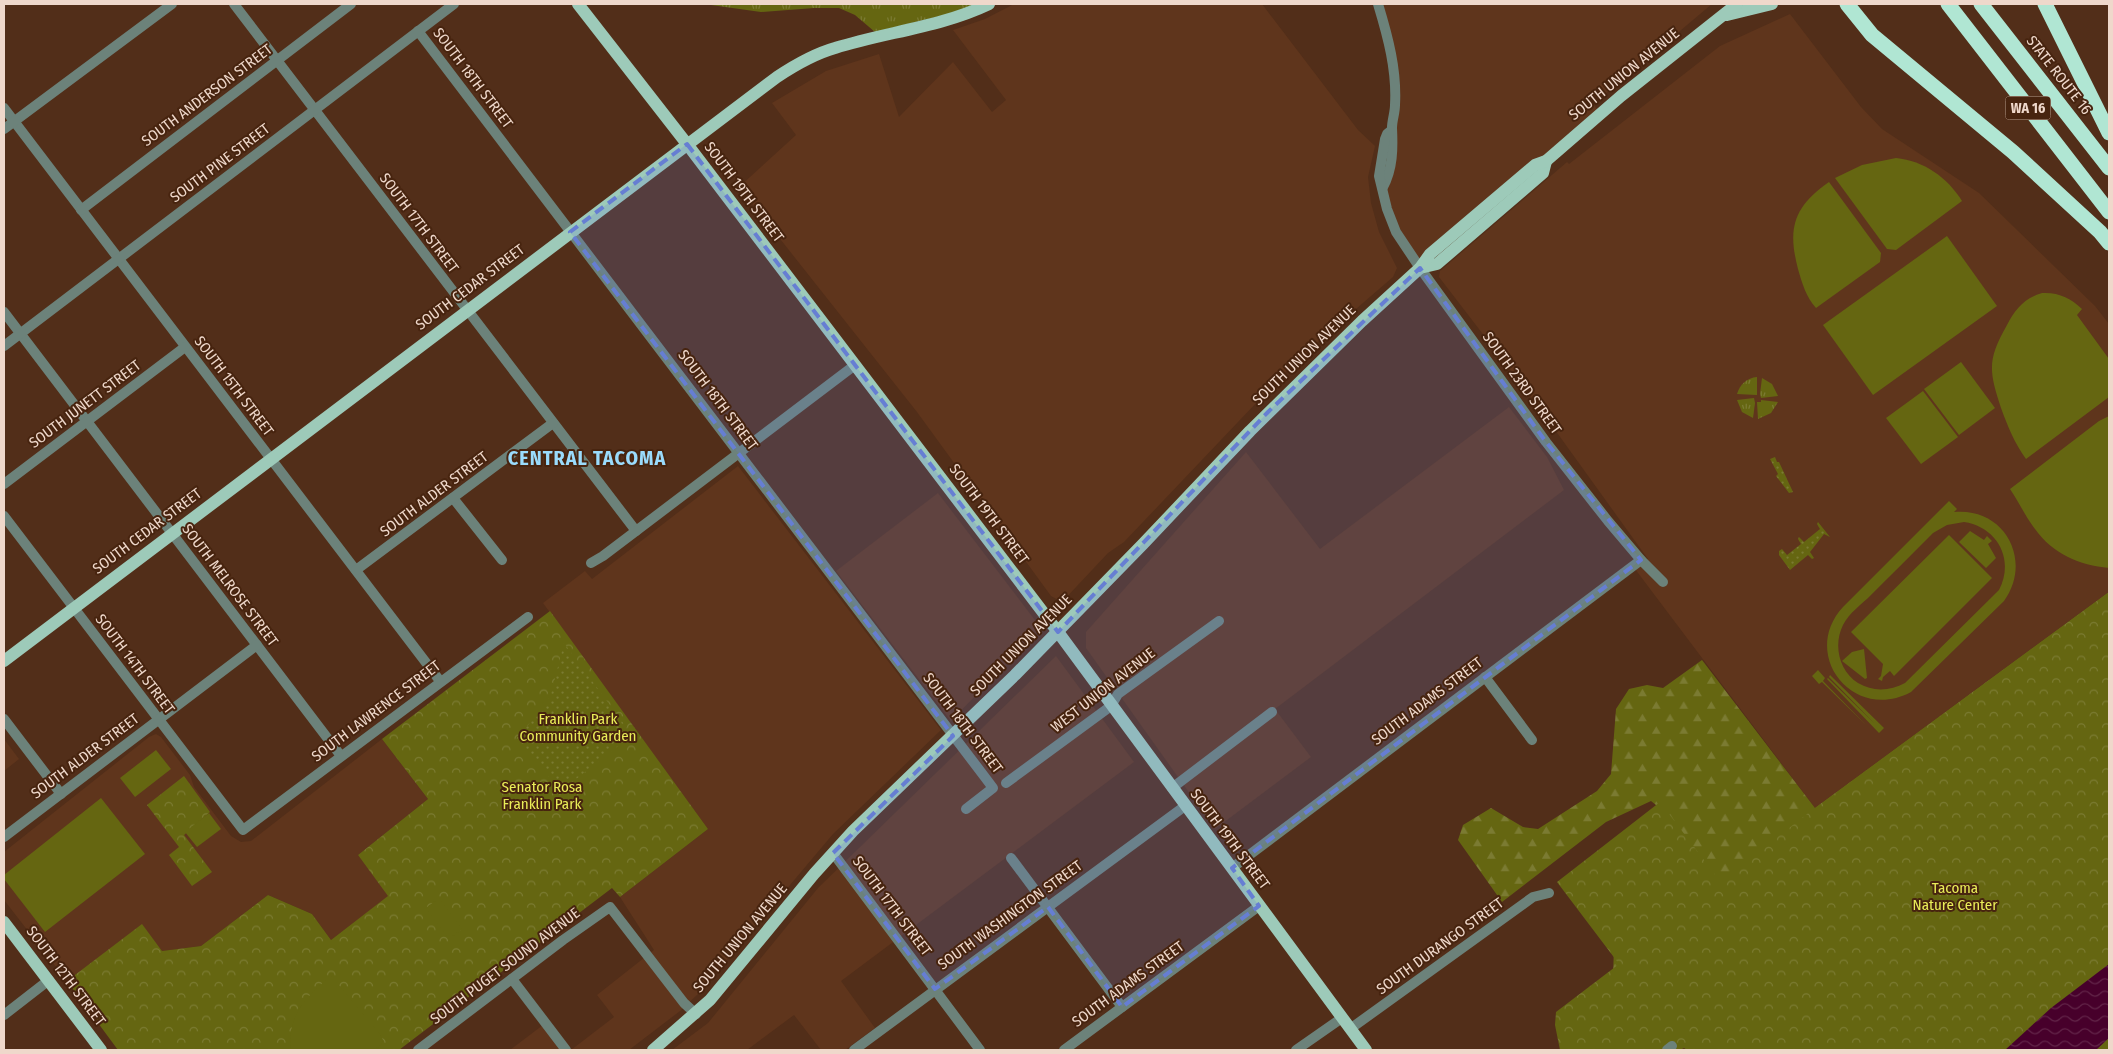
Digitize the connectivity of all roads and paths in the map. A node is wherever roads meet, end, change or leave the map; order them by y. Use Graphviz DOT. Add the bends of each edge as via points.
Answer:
graph roads {
  1 [pos="172,4"];
  2 [pos="234,4"];
  3 [pos="351,4"];
  4 [pos="454,4"];
  5 [pos="578,4"];
  6 [pos="989,4"];
  7 [pos="1378,4"];
  8 [pos="1738,4"];
  9 [pos="1772,4"];
  10 [pos="1847,4"];
  11 [pos="1948,4"];
  12 [pos="1981,4"];
  13 [pos="2045,4"];
  14 [pos="1724,15"];
  15 [pos="418,31"];
  16 [pos="277,60"];
  17 [pos="4,108"];
  18 [pos="314,110"];
  19 [pos="14,122"];
  20 [pos="4,129"];
  21 [pos="2109,132"];
  22 [pos="688,144"];
  23 [pos="2109,168"];
  24 [pos="81,210"];
  25 [pos="2109,212"];
  26 [pos="570,232"];
  27 [pos="2109,242"];
  28 [pos="119,259"];
  29 [pos="1420,268"];
  30 [pos="467,310"];
  31 [pos="4,312"];
  32 [pos="20,334"];
  33 [pos="4,346"];
  34 [pos="185,347"];
  35 [pos="855,365"];
  36 [pos="87,422"];
  37 [pos="553,423"];
  38 [pos="739,453"];
  39 [pos="271,459"];
  40 [pos="4,484"];
  41 [pos="453,498"];
  42 [pos="4,516"];
  43 [pos="636,531"];
  44 [pos="172,533"];
  45 [pos="502,560"];
  46 [pos="1641,560"];
  47 [pos="591,563"];
  48 [pos="356,570"];
  49 [pos="1663,582"];
  50 [pos="74,608"];
  51 [pos="528,617"];
  52 [pos="1218,621"];
  53 [pos="1058,632"];
  54 [pos="257,645"];
  55 [pos="4,661"];
  56 [pos="1485,676"];
  57 [pos="440,681"];
  58 [pos="1111,706"];
  59 [pos="1272,712"];
  60 [pos="4,719"];
  61 [pos="159,719"];
  62 [pos="953,736"];
  63 [pos="1532,740"];
  64 [pos="341,756"];
  65 [pos="1006,783"];
  66 [pos="1172,788"];
  67 [pos="61,794"];
  68 [pos="1185,806"];
  69 [pos="966,809"];
  70 [pos="243,830"];
  71 [pos="4,837"];
  72 [pos="833,853"];
  73 [pos="1011,858"];
  74 [pos="1232,868"];
  75 [pos="1550,893"];
  76 [pos="1259,906"];
  77 [pos="1048,907"];
  78 [pos="4,922"];
  79 [pos="512,979"];
  80 [pos="49,980"];
  81 [pos="935,989"];
  82 [pos="1122,1007"];
  83 [pos="696,1014"];
  84 [pos="4,1015"];
  85 [pos="1342,1018"];
  86 [pos="1350,1029"];
  87 [pos="102,1050"];
  88 [pos="418,1050"];
  89 [pos="566,1050"];
  90 [pos="653,1050"];
  91 [pos="854,1050"];
  92 [pos="980,1050"];
  93 [pos="1064,1050"];
  94 [pos="1296,1050"];
  95 [pos="1366,1050"];
  1 -- 19 [label="street"];
  2 -- 16 [label="street, SOUTH 17TH STREET"];
  3 -- 16 [label="street, SOUTH ANDERSON STREET"];
  4 -- 15 [label="street, SOUTH PINE STREET"];
  5 -- 22 [label="main road, SOUTH 19TH STREET"];
  6 -- 22 [label="main road, SOUTH CEDAR STREET" via="811,57 770,81"];
  7 -- 29 [label="street, SOUTH 23RD STREET" via="1394,66 1394,136 1389,174 1383,187 1386,209"];
  8 -- 14 [label="main road, SOUTH UNION AVENUE"];
  9 -- 14 [label="main road, SOUTH UNION AVENUE"];
  10 -- 27 [label="highway" via="1872,34 2013,152"];
  11 -- 25 [label="highway, WA 16"];
  12 -- 23 [label="highway, STATE ROUTE 16 / WA 16"];
  13 -- 21 [label="highway"];
  14 -- 29 [label="main road, SOUTH UNION AVENUE" via="1621,96 1546,161 1535,165 1513,183 1430,254"];
  15 -- 18 [label="street, SOUTH PINE STREET"];
  15 -- 26 [label="street, SOUTH 18TH STREET"];
  16 -- 18 [label="street, SOUTH 17TH STREET"];
  16 -- 24 [label="street, SOUTH ANDERSON STREET"];
  17 -- 19 [label="street, SOUTH 15TH STREET"];
  18 -- 28 [label="street, SOUTH PINE STREET"];
  18 -- 30 [label="street, SOUTH 17TH STREET"];
  19 -- 20 [label="street"];
  19 -- 24 [label="street, SOUTH 15TH STREET"];
  22 -- 26 [label="main road, SOUTH CEDAR STREET"];
  22 -- 35 [label="main road, SOUTH 19TH STREET"];
  24 -- 28 [label="street, SOUTH 15TH STREET"];
  26 -- 30 [label="main road, SOUTH CEDAR STREET"];
  26 -- 38 [label="street, SOUTH 18TH STREET"];
  28 -- 32 [label="street, SOUTH PINE STREET"];
  28 -- 34 [label="street, SOUTH 15TH STREET"];
  29 -- 46 [label="street, SOUTH 23RD STREET" via="1552,449"];
  29 -- 53 [label="main road, SOUTH UNION AVENUE" via="1262,418"];
  30 -- 37 [label="street, SOUTH 17TH STREET"];
  30 -- 39 [label="main road, SOUTH CEDAR STREET"];
  31 -- 32 [label="street, SOUTH MELROSE STREET"];
  32 -- 33 [label="street, SOUTH PINE STREET"];
  32 -- 36 [label="street, SOUTH MELROSE STREET"];
  34 -- 36 [label="street, SOUTH JUNETT STREET"];
  34 -- 39 [label="street, SOUTH 15TH STREET"];
  35 -- 38 [label="street"];
  35 -- 53 [label="main road, SOUTH 19TH STREET"];
  36 -- 40 [label="street, SOUTH JUNETT STREET"];
  36 -- 44 [label="street, SOUTH MELROSE STREET"];
  37 -- 41 [label="street, SOUTH ALDER STREET"];
  37 -- 43 [label="street, SOUTH 17TH STREET"];
  38 -- 43 [label="street"];
  38 -- 62 [label="street, SOUTH 18TH STREET"];
  39 -- 44 [label="main road, SOUTH CEDAR STREET"];
  39 -- 48 [label="street, SOUTH 15TH STREET"];
  41 -- 45 [label="street"];
  41 -- 48 [label="street, SOUTH ALDER STREET"];
  42 -- 50 [label="street, SOUTH 14TH STREET"];
  43 -- 47 [label="street"];
  44 -- 50 [label="main road, SOUTH CEDAR STREET"];
  44 -- 54 [label="street, SOUTH MELROSE STREET"];
  46 -- 49 [label="street, SOUTH 23RD STREET"];
  46 -- 56 [label="street, SOUTH ADAMS STREET"];
  48 -- 57 [label="street, SOUTH 15TH STREET"];
  50 -- 55 [label="main road, SOUTH CEDAR STREET"];
  50 -- 61 [label="street, SOUTH 14TH STREET"];
  51 -- 57 [label="street, SOUTH LAWRENCE STREET"];
  52 -- 58 [label="street, WEST UNION AVENUE" via="1118,694"];
  53 -- 58 [label="main road, SOUTH 19TH STREET"];
  53 -- 62 [label="main road, SOUTH UNION AVENUE"];
  54 -- 61 [label="street, SOUTH ALDER STREET"];
  54 -- 64 [label="street, SOUTH MELROSE STREET"];
  56 -- 63 [label="street"];
  56 -- 74 [label="street, SOUTH ADAMS STREET"];
  57 -- 64 [label="street, SOUTH LAWRENCE STREET"];
  58 -- 65 [label="street, WEST UNION AVENUE"];
  58 -- 66 [label="main road, SOUTH 19TH STREET"];
  59 -- 66 [label="street"];
  60 -- 67 [label="street"];
  61 -- 67 [label="street, SOUTH ALDER STREET"];
  61 -- 70 [label="street, SOUTH 14TH STREET"];
  62 -- 69 [label="street, SOUTH 18TH STREET" via="993,788"];
  62 -- 72 [label="main road, SOUTH UNION AVENUE"];
  64 -- 70 [label="street, SOUTH LAWRENCE STREET"];
  66 -- 68 [label="main road, SOUTH 19TH STREET"];
  67 -- 71 [label="street, SOUTH ALDER STREET"];
  68 -- 74 [label="main road, SOUTH 19TH STREET"];
  68 -- 77 [label="street, SOUTH WASHINGTON STREET"];
  72 -- 81 [label="street, SOUTH 17TH STREET"];
  72 -- 83 [label="main road, SOUTH UNION AVENUE"];
  73 -- 77 [label="street"];
  74 -- 76 [label="main road, SOUTH 19TH STREET"];
  75 -- 86 [label="street, SOUTH DURANGO STREET" via="1533,897"];
  76 -- 82 [label="street, SOUTH ADAMS STREET"];
  76 -- 85 [label="main road, SOUTH 19TH STREET"];
  77 -- 81 [label="street, SOUTH WASHINGTON STREET"];
  77 -- 82 [label="street"];
  78 -- 80 [label="main road, SOUTH 12TH STREET"];
  79 -- 83 [label="street, SOUTH PUGET SOUND AVENUE" via="610,907"];
  79 -- 88 [label="street, SOUTH PUGET SOUND AVENUE"];
  79 -- 89 [label="street"];
  80 -- 84 [label="street"];
  80 -- 87 [label="main road, SOUTH 12TH STREET"];
  81 -- 91 [label="street, SOUTH WASHINGTON STREET"];
  81 -- 92 [label="street, SOUTH 17TH STREET"];
  82 -- 93 [label="street, SOUTH ADAMS STREET"];
  83 -- 90 [label="main road, SOUTH UNION AVENUE"];
  85 -- 86 [label="main road, SOUTH 19TH STREET"];
  85 -- 94 [label="street"];
  86 -- 95 [label="main road, SOUTH 19TH STREET"];
}
